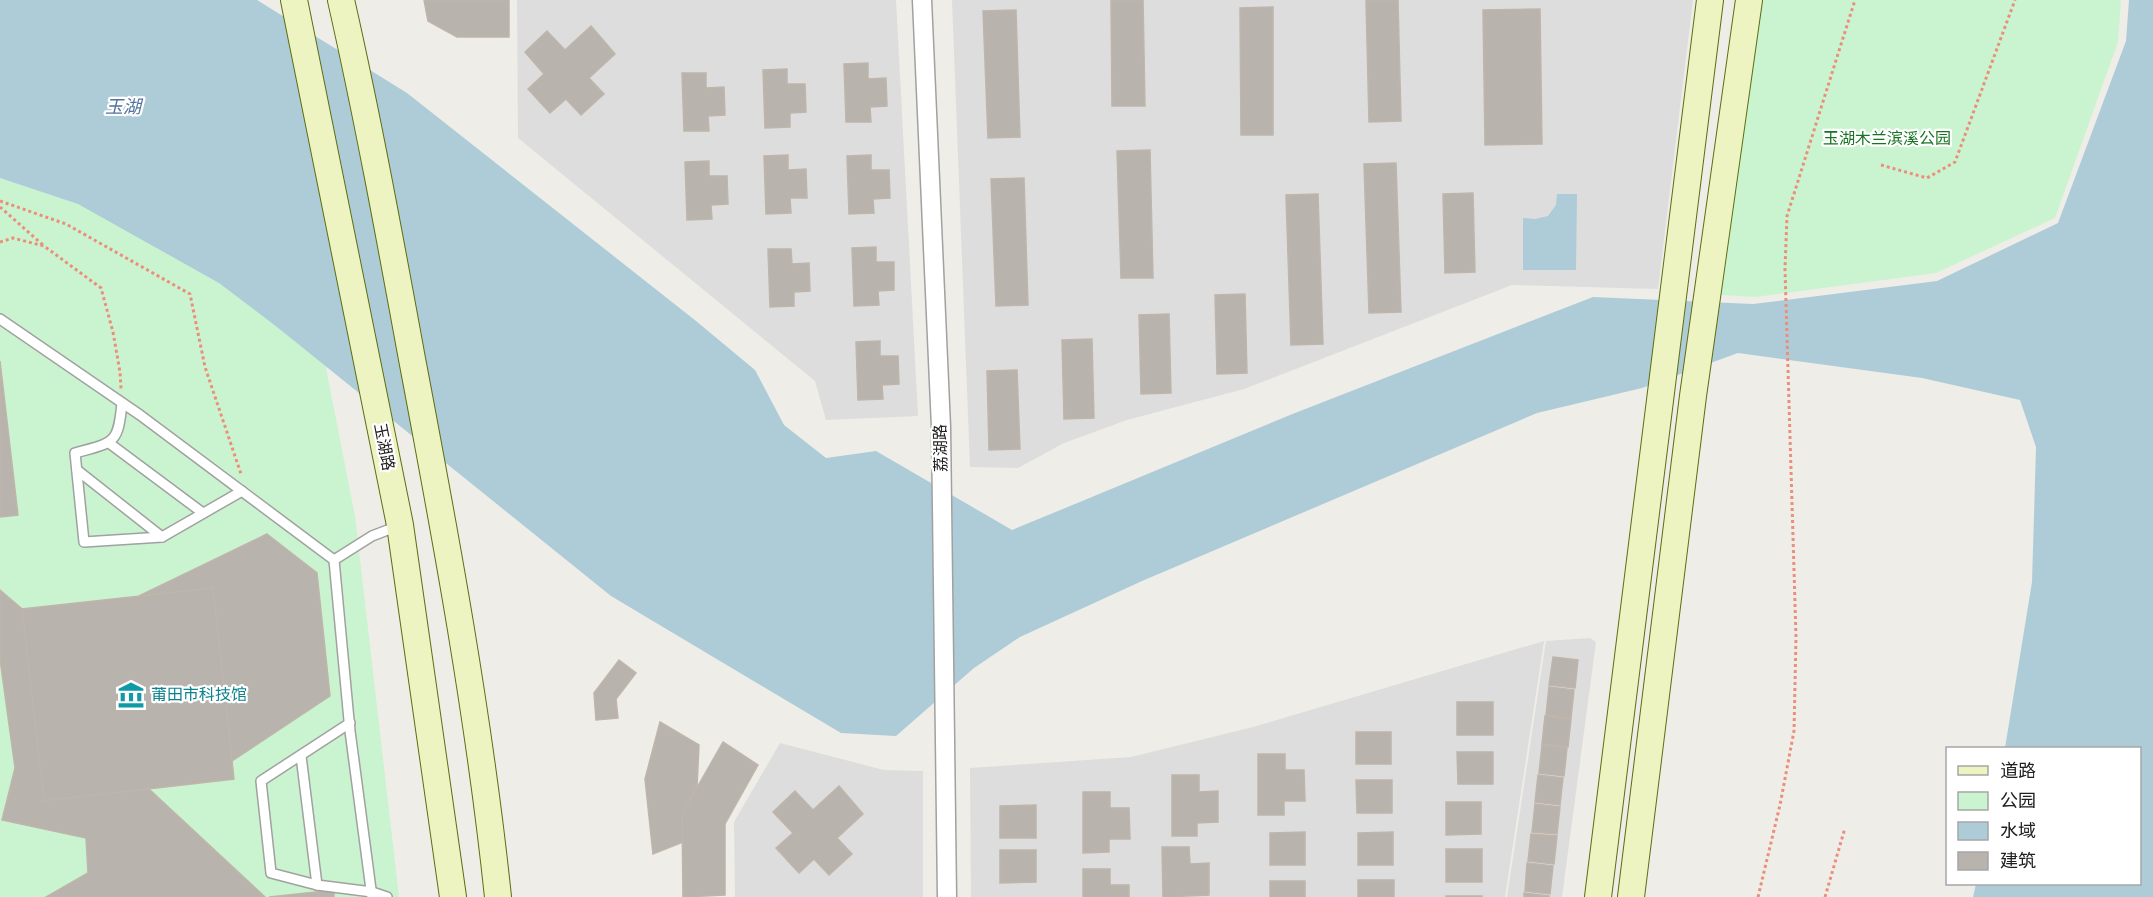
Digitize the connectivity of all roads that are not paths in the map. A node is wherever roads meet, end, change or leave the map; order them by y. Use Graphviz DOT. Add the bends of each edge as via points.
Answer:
graph roads {
  1 [pos="341,0"];
  2 [pos="922,0"];
  3 [pos="1710,0"];
  4 [pos="1749,0"];
  5 [pos="294,2"];
  6 [pos="0,319"];
  7 [pos="122,403"];
  8 [pos="109,443"];
  9 [pos="77,470"];
  10 [pos="245,493"];
  11 [pos="203,513"];
  12 [pos="397,513"];
  13 [pos="162,537"];
  14 [pos="334,560"];
  15 [pos="350,723"];
  16 [pos="302,756"];
  17 [pos="317,885"];
  18 [pos="372,895"];
  19 [pos="387,897"];
  20 [pos="453,897"];
  21 [pos="498,897"];
  22 [pos="947,897"];
  23 [pos="1598,897"];
  24 [pos="1631,897"];
  1 -- 21 [label="main road" via="442,517 481,752"];
  2 -- 22 [label="street, 荔湖路" via="941,427"];
  3 -- 23 [label="main road"];
  4 -- 24 [label="main road" via="1709,271"];
  5 -- 12 [label="main road, 玉湖路"];
  6 -- 7 [label="lane"];
  7 -- 8 [label="lane" via="120,428"];
  7 -- 10 [label="lane"];
  8 -- 9 [label="lane" via="75,453"];
  8 -- 11 [label="lane"];
  9 -- 13 [label="lane"];
  9 -- 13 [label="lane" via="84,542"];
  10 -- 11 [label="lane"];
  10 -- 14 [label="lane"];
  11 -- 13 [label="lane"];
  12 -- 14 [label="lane" via="372,536"];
  12 -- 20 [label="main road, 玉湖路"];
  14 -- 15 [label="lane"];
  15 -- 16 [label="lane"];
  15 -- 18 [label="lane"];
  16 -- 17 [label="lane"];
  16 -- 17 [label="lane" via="261,782 271,873"];
  17 -- 18 [label="lane"];
  18 -- 19 [label="lane"];
}
